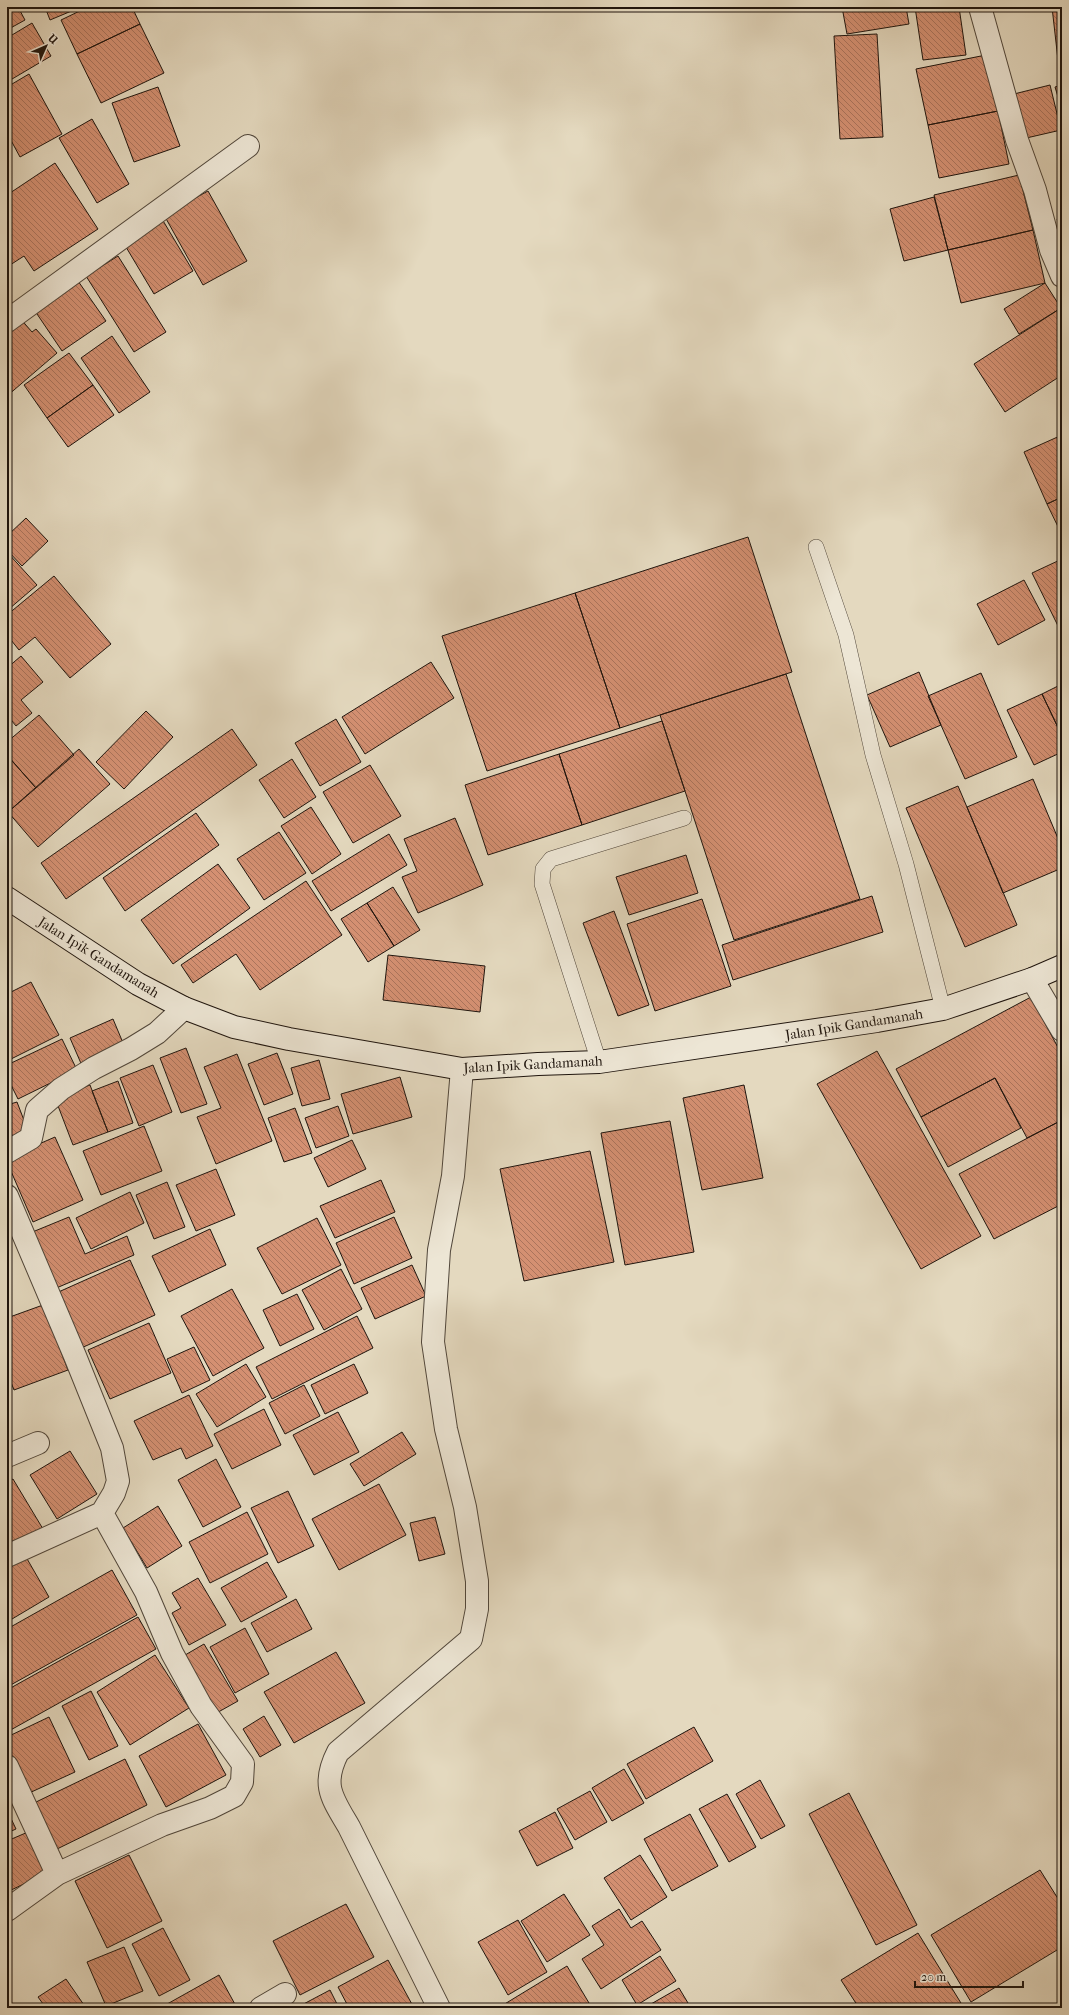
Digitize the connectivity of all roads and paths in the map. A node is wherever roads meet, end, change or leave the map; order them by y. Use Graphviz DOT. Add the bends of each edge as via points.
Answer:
graph roads {
  1 [pos="980,7"];
  2 [pos="248,146"];
  3 [pos="1062,276"];
  4 [pos="7,321"];
  5 [pos="816,547"];
  6 [pos="684,818"];
  7 [pos="7,898"];
  8 [pos="1062,966"];
  9 [pos="1032,979"];
  10 [pos="184,1008"];
  11 [pos="943,1009"];
  12 [pos="1062,1030"];
  13 [pos="599,1062"];
  14 [pos="462,1069"];
  15 [pos="7,1152"];
  16 [pos="7,1196"];
  17 [pos="38,1443"];
  18 [pos="7,1456"];
  19 [pos="102,1513"];
  20 [pos="7,1556"];
  21 [pos="7,1766"];
  22 [pos="57,1874"];
  23 [pos="7,1910"];
  24 [pos="285,1994"];
  25 [pos="261,2008"];
  26 [pos="439,2008"];
  1 -- 3 [label="street" via="1017,140 1035,190 1051,250"];
  2 -- 4 [label="street"];
  5 -- 11 [label="lane" via="846,635 873,754 906,864"];
  6 -- 13 [label="lane" via="551,859 543,869 542,884"];
  7 -- 10 [label="street, Jalan Ipik Gandamanah" via="138,984"];
  8 -- 9 [label="street, Jalan Ipik Gandamanah"];
  9 -- 11 [label="street, Jalan Ipik Gandamanah"];
  9 -- 12 [label="street"];
  10 -- 14 [label="street, Jalan Ipik Gandamanah" via="234,1027"];
  10 -- 15 [label="street" via="157,1033 61,1089 37,1110 31,1138"];
  11 -- 13 [label="street, Jalan Ipik Gandamanah"];
  13 -- 14 [label="street, Jalan Ipik Gandamanah"];
  14 -- 26 [label="street" via="453,1176 439,1250 433,1342 446,1429 465,1507 477,1581 474,1629 471,1640 338,1752 328,1777 333,1798"];
  16 -- 19 [label="street" via="112,1448 118,1481 114,1494"];
  17 -- 18 [label="street"];
  19 -- 20 [label="street"];
  19 -- 22 [label="street" via="146,1592 172,1652 201,1706 242,1764 242,1782 234,1796 216,1805 162,1825"];
  21 -- 22 [label="street"];
  22 -- 23 [label="street"];
  24 -- 25 [label="street"];
}
